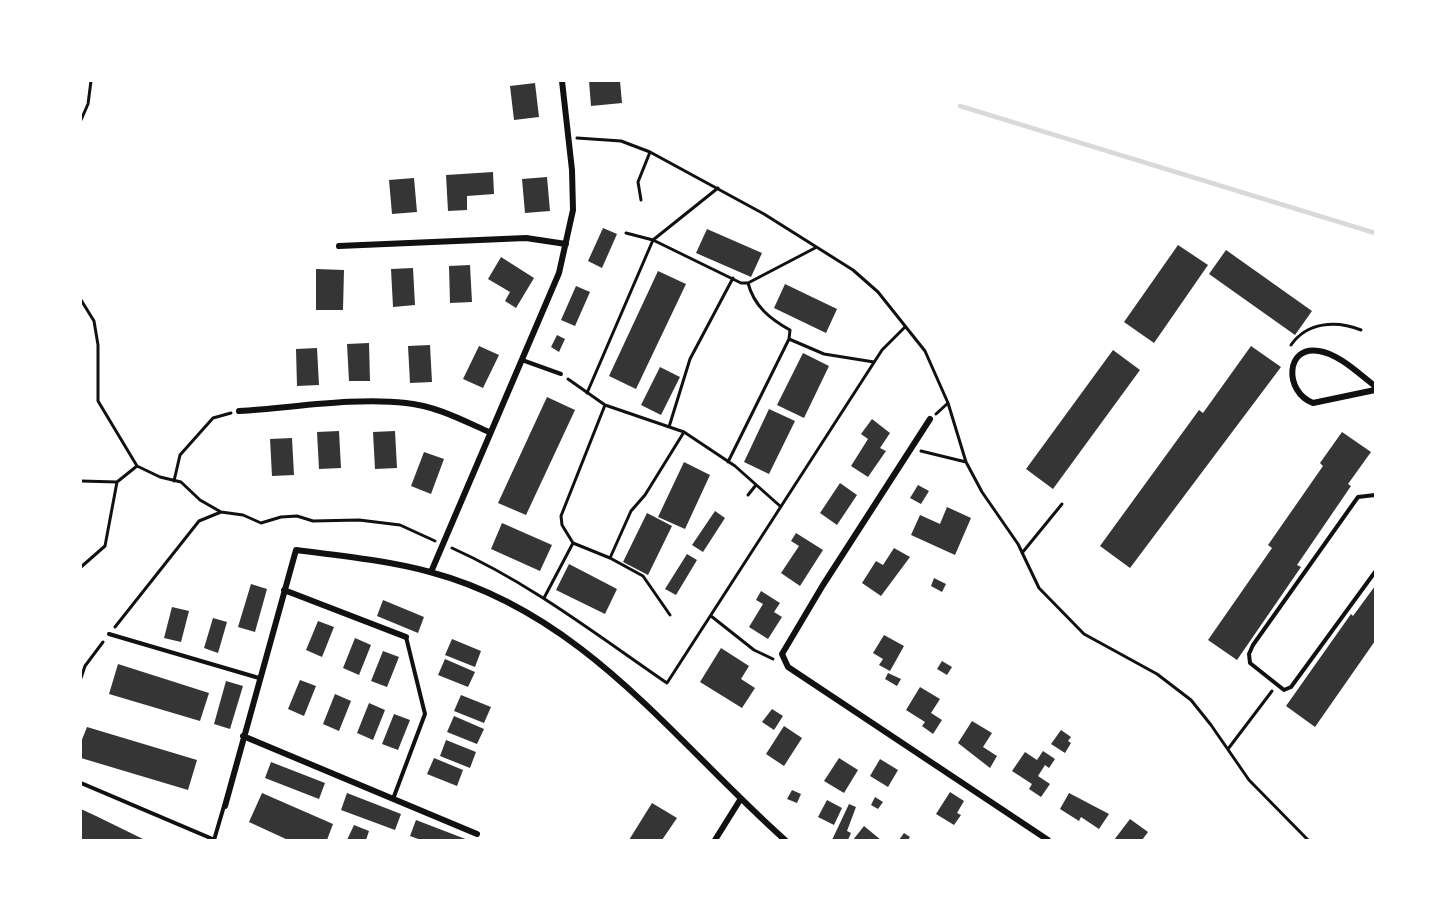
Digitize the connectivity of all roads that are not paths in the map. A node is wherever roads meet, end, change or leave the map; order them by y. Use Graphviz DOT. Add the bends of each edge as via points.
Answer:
graph roads {
  1 [pos="562,81"];
  2 [pos="566,244"];
  3 [pos="339,246"];
  4 [pos="522,360"];
  5 [pos="561,374"];
  6 [pos="1375,388"];
  7 [pos="239,411"];
  8 [pos="930,419"];
  9 [pos="489,432"];
  10 [pos="1375,495"];
  11 [pos="431,572"];
  12 [pos="1375,572"];
  13 [pos="284,590"];
  14 [pos="109,634"];
  15 [pos="406,637"];
  16 [pos="259,678"];
  17 [pos="243,736"];
  18 [pos="81,783"];
  19 [pos="393,799"];
  20 [pos="740,800"];
  21 [pos="225,806"];
  22 [pos="477,834"];
  23 [pos="214,840"];
  24 [pos="483,840"];
  25 [pos="715,840"];
  26 [pos="785,840"];
  27 [pos="1048,840"];
  1 -- 2 [label="street" via="573,210"];
  2 -- 3 [label="street" via="526,238"];
  2 -- 4 [label="street" via="560,273"];
  4 -- 5 [label="lane"];
  4 -- 9 [label="street"];
  6 -- 6 [label="street" via="1337,359 1319,351 1305,351 1297,357 1293,368 1295,390 1303,400 1313,403"];
  7 -- 9 [label="street" via="407,403 442,411"];
  8 -- 27 [label="street" via="782,654 788,666"];
  9 -- 11 [label="street"];
  10 -- 12 [label="lane" via="1358,497 1253,645 1250,663 1284,690 1291,687"];
  11 -- 13 [label="street" via="296,550"];
  11 -- 20 [label="street" via="521,609 581,647 621,679"];
  13 -- 15 [label="street"];
  13 -- 16 [label="street"];
  14 -- 16 [label="lane"];
  15 -- 19 [label="lane" via="425,714"];
  16 -- 17 [label="street"];
  17 -- 19 [label="street"];
  17 -- 21 [label="street"];
  18 -- 23 [label="lane"];
  19 -- 22 [label="street"];
  20 -- 25 [label="street"];
  20 -- 26 [label="street"];
  21 -- 23 [label="lane"];
  22 -- 24 [label="lane"];
}
